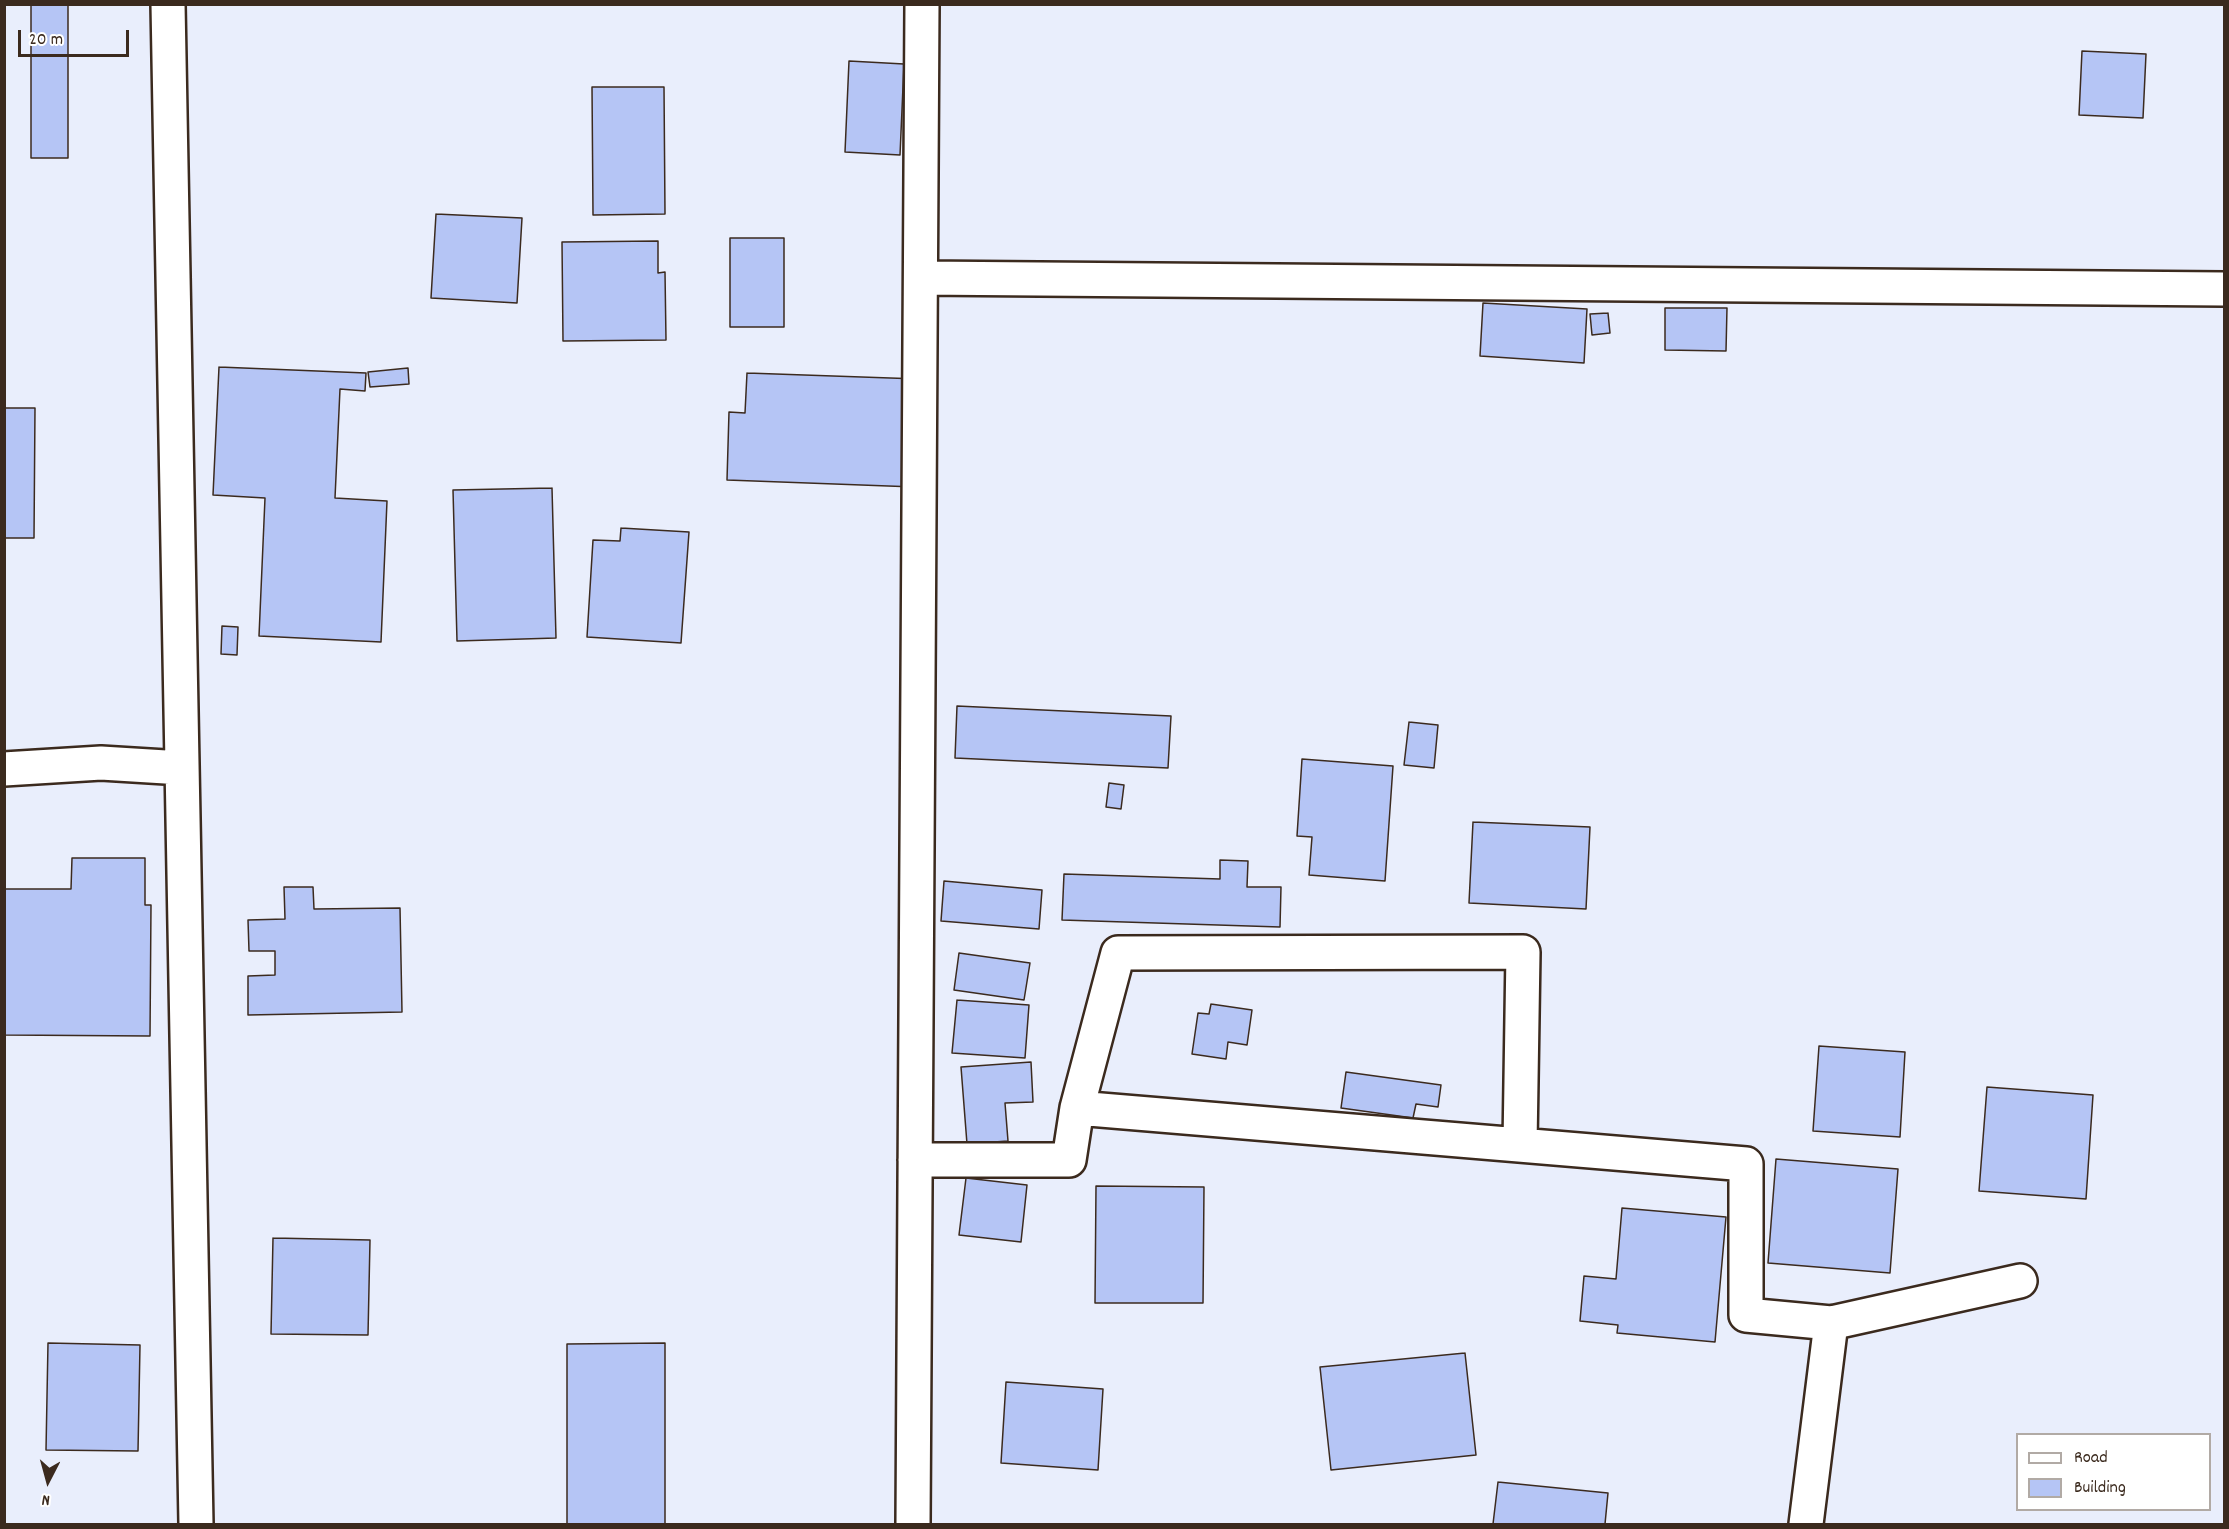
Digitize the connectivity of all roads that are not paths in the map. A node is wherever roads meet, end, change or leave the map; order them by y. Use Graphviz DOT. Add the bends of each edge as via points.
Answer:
graph roads {
  1 [pos="168,4"];
  2 [pos="922,4"];
  3 [pos="921,278"];
  4 [pos="2224,288"];
  5 [pos="182,768"];
  6 [pos="4,769"];
  7 [pos="1077,1108"];
  8 [pos="1520,1145"];
  9 [pos="915,1160"];
  10 [pos="2020,1281"];
  11 [pos="1831,1323"];
  12 [pos="196,1524"];
  13 [pos="913,1524"];
  14 [pos="1806,1524"];
  1 -- 5 [label="street"];
  2 -- 3 [label="street"];
  3 -- 4 [label="street"];
  3 -- 9 [label="street"];
  5 -- 6 [label="street" via="101,763"];
  5 -- 12 [label="street"];
  7 -- 8 [label="street"];
  7 -- 8 [label="street" via="1118,953 1523,952"];
  7 -- 9 [label="street" via="1069,1160"];
  8 -- 11 [label="street" via="1746,1164 1746,1315"];
  9 -- 13 [label="street"];
  10 -- 11 [label="street"];
  11 -- 14 [label="street"];
}
